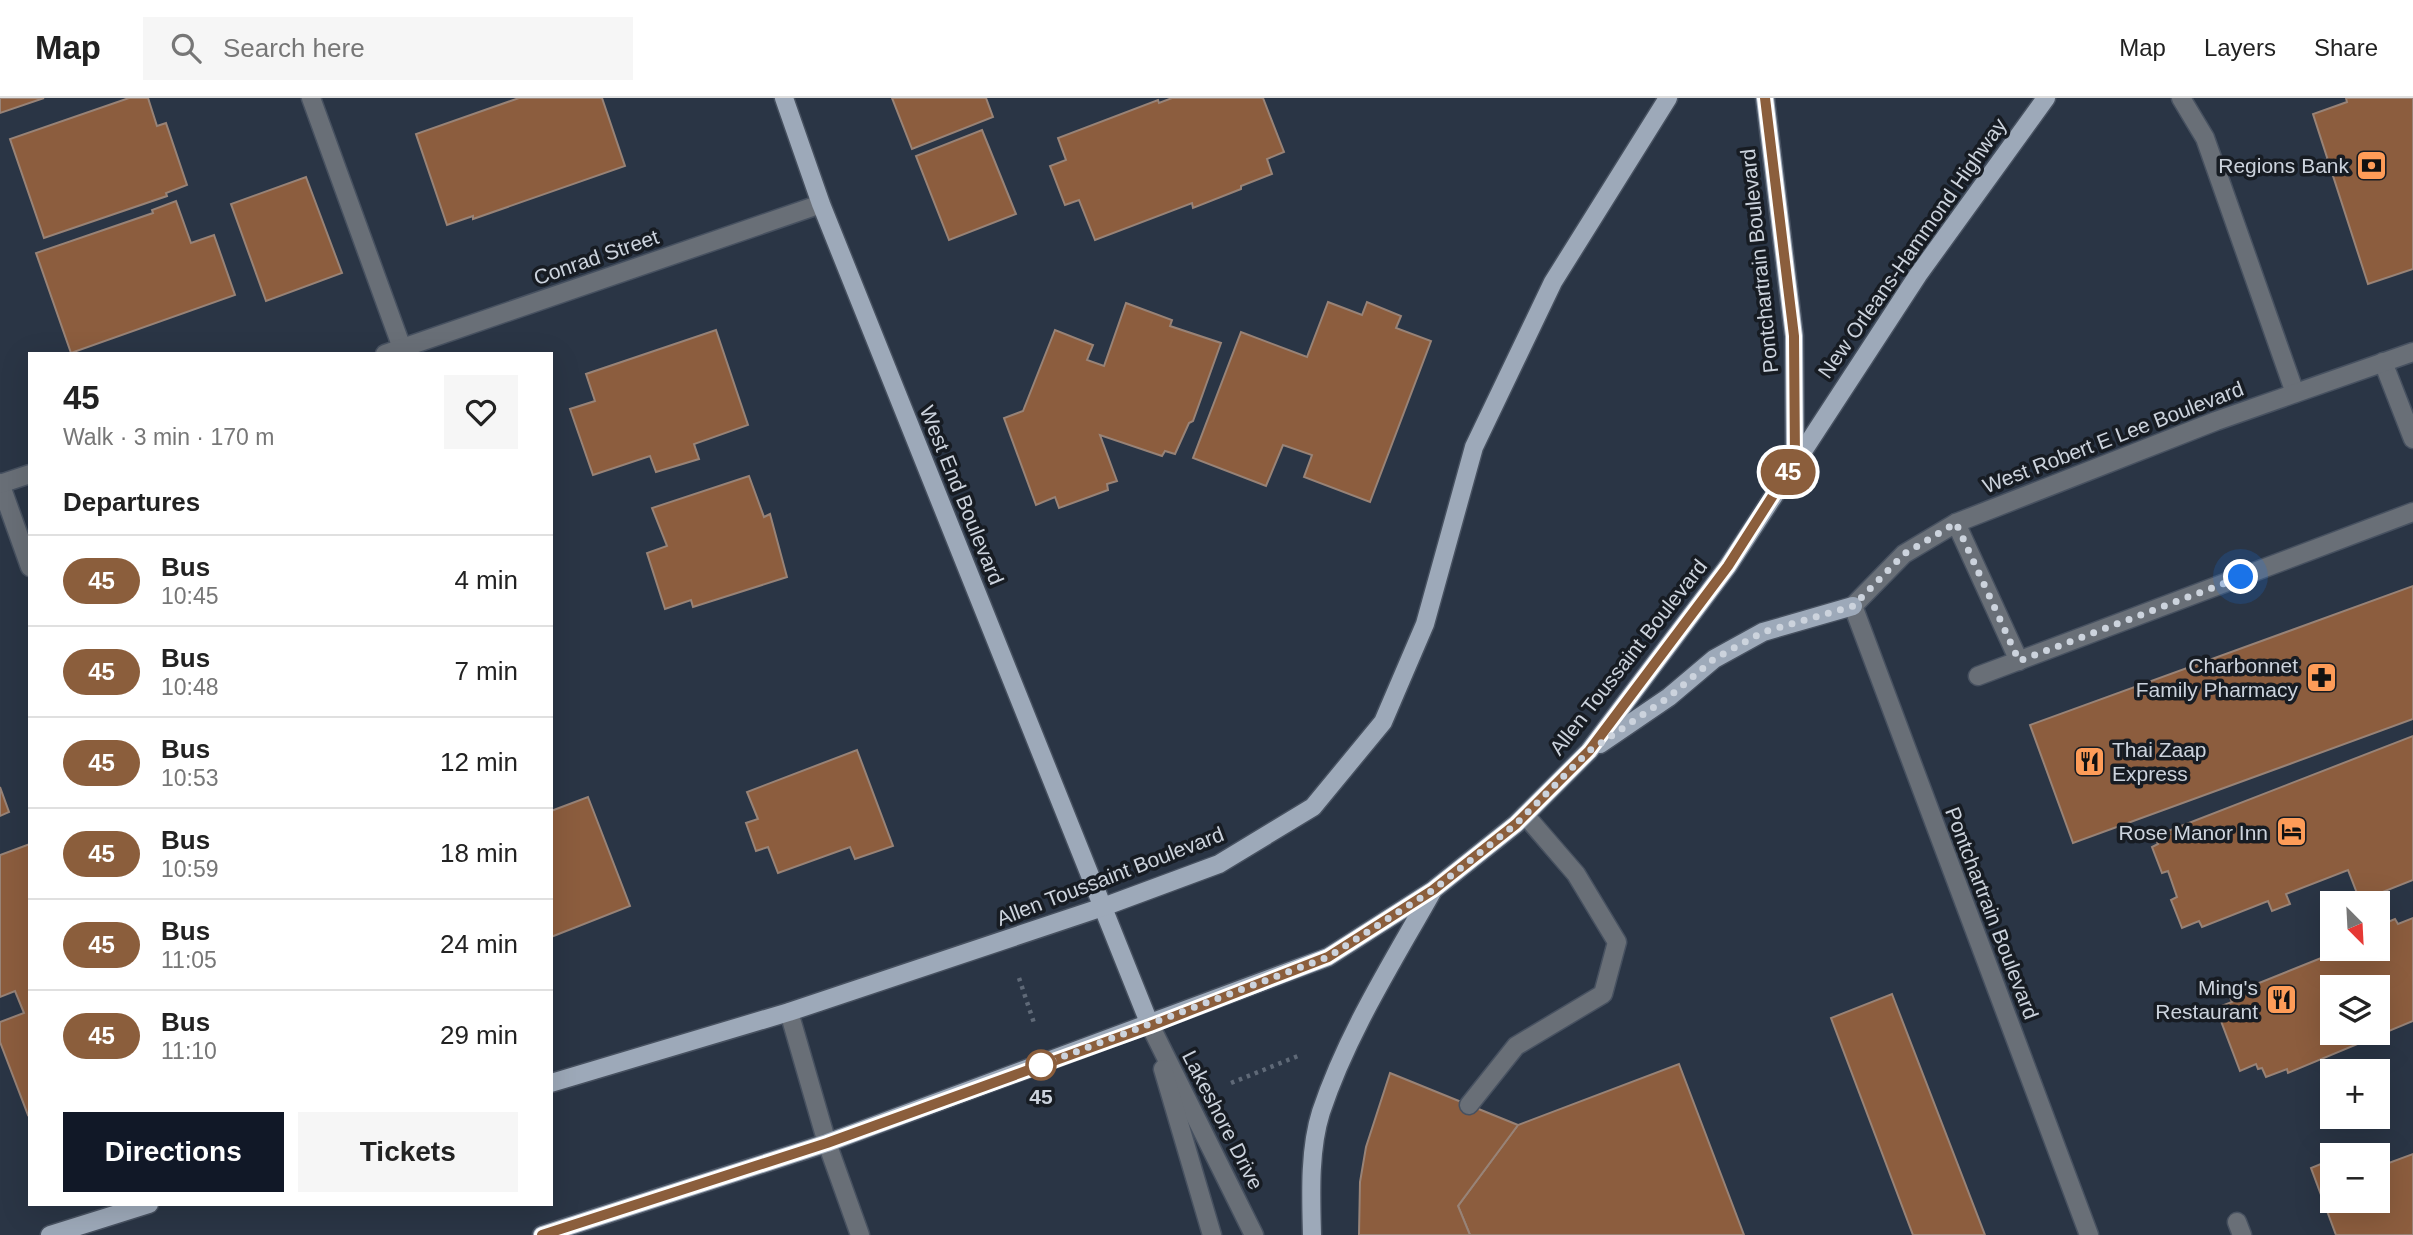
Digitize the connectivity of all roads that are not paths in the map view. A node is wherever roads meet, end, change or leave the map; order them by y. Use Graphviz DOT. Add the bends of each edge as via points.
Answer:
graph roads {
  1 [pos="311,98"];
  2 [pos="784,98"];
  3 [pos="1668,98"];
  4 [pos="1765,98"];
  5 [pos="2046,98"];
  6 [pos="2181,98"];
  7 [pos="821,204"];
  8 [pos="393,351"];
  9 [pos="2413,352"];
  10 [pos="2384,362"];
  11 [pos="2295,393"];
  12 [pos="2413,439"];
  13 [pos="1795,461"];
  14 [pos="28,475"];
  15 [pos="0,483"];
  16 [pos="2413,512"];
  17 [pos="1956,523"];
  18 [pos="28,560"];
  19 [pos="1853,606"];
  20 [pos="2019,661"];
  21 [pos="1978,676"];
  22 [pos="1589,751"];
  23 [pos="1525,815"];
  24 [pos="1433,890"];
  25 [pos="1103,907"];
  26 [pos="789,1012"];
  27 [pos="1150,1026"];
  28 [pos="553,1082"];
  29 [pos="1469,1105"];
  30 [pos="827,1143"];
  31 [pos="143,1206"];
  32 [pos="50,1235"];
  33 [pos="542,1235"];
  34 [pos="860,1235"];
  35 [pos="1212,1235"];
  36 [pos="1254,1235"];
  37 [pos="1312,1235"];
  38 [pos="2089,1235"];
  1 -- 8 [label="street"];
  2 -- 7 [label="main road, West End Boulevard"];
  3 -- 25 [label="main road, Allen Toussaint Boulevard" via="1553,282 1474,447 1425,624 1383,722 1313,807 1219,864"];
  4 -- 13 [label="main road, Pontchartrain Boulevard" via="1794,336"];
  5 -- 13 [label="main road, New Orleans-Hammond Highway" via="1918,275"];
  6 -- 11 [label="street" via="2206,138"];
  7 -- 8 [label="street, Conrad Street"];
  7 -- 25 [label="main road, West End Boulevard"];
  9 -- 10 [label="street, West Robert E Lee Boulevard"];
  10 -- 11 [label="street, West Robert E Lee Boulevard"];
  10 -- 12 [label="street"];
  11 -- 17 [label="street, West Robert E Lee Boulevard"];
  13 -- 22 [label="main road, Allen Toussaint Boulevard" via="1728,566"];
  14 -- 15 [label="street"];
  15 -- 18 [label="street"];
  16 -- 20 [label="street"];
  17 -- 19 [label="street, West Robert E Lee Boulevard" via="1904,554"];
  17 -- 20 [label="street"];
  19 -- 22 [label="main road" via="1763,632 1714,659 1669,697"];
  19 -- 38 [label="street, Pontchartrain Boulevard"];
  20 -- 21 [label="street"];
  22 -- 23 [label="main road, Allen Toussaint Boulevard"];
  23 -- 24 [label="main road, Allen Toussaint Boulevard"];
  23 -- 29 [label="street" via="1576,874 1617,942 1603,993 1516,1046"];
  24 -- 27 [label="main road, Allen Toussaint Boulevard" via="1328,957"];
  24 -- 37 [label="main road" via="1356,1028 1321,1114 1310,1186"];
  25 -- 26 [label="main road, Allen Toussaint Boulevard"];
  25 -- 27 [label="main road, Lakeshore Drive"];
  26 -- 28 [label="main road, Allen Toussaint Boulevard"];
  26 -- 30 [label="street"];
  27 -- 30 [label="main road, Allen Toussaint Boulevard"];
  27 -- 35 [label="street, Lakeshore Drive"];
  27 -- 36 [label="street, Lakeshore Drive"];
  30 -- 33 [label="main road, Allen Toussaint Boulevard"];
  30 -- 34 [label="street"];
  31 -- 32 [label="main road"];
}
